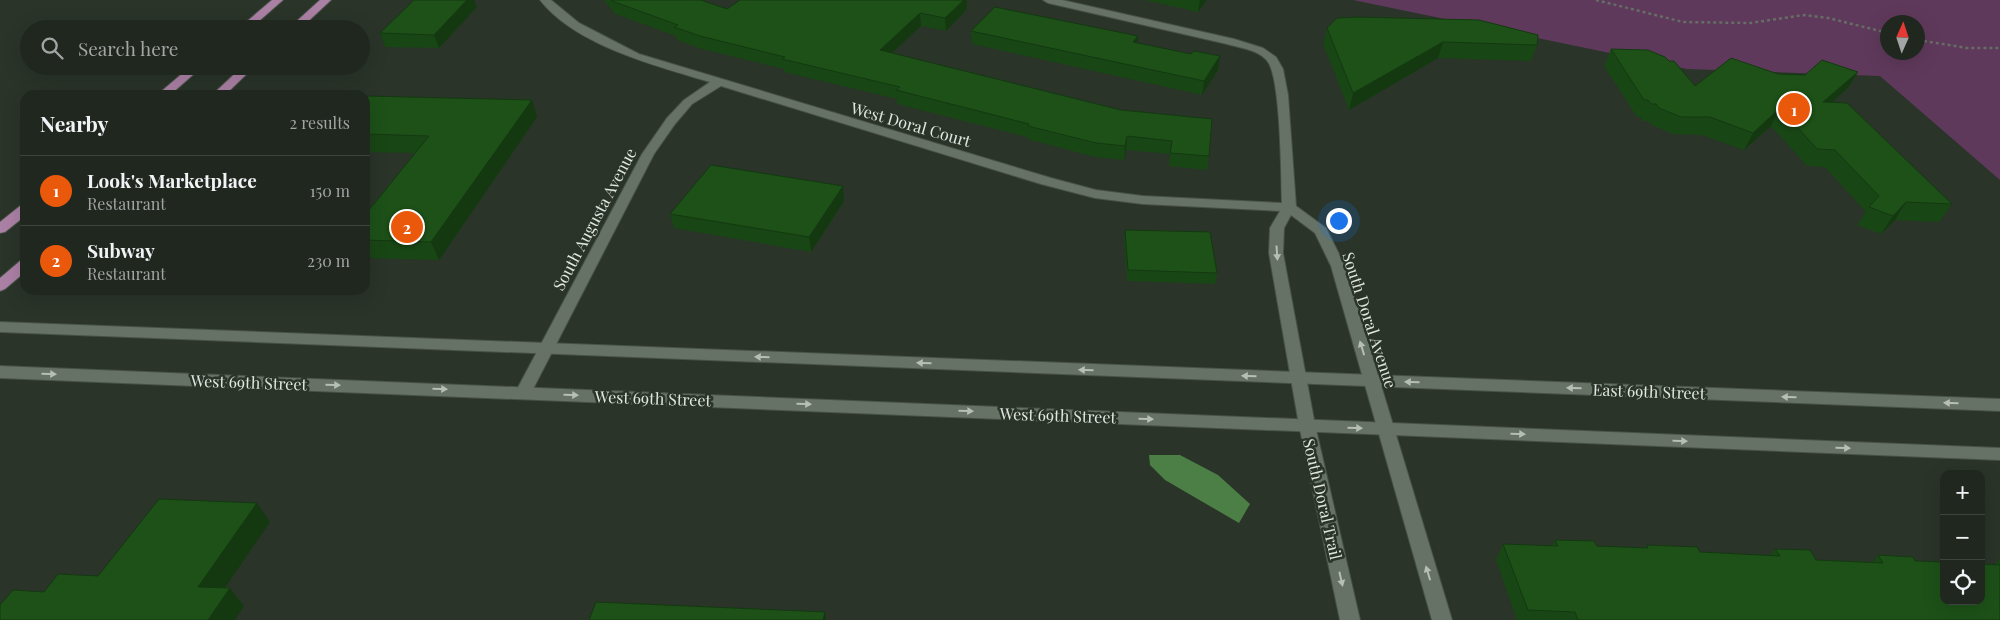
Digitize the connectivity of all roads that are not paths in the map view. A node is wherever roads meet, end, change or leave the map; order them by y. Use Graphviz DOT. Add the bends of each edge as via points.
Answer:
graph roads {
  1 [pos="278,0"];
  2 [pos="326,0"];
  3 [pos="545,0"];
  4 [pos="1048,0"];
  5 [pos="254,20"];
  6 [pos="303,20"];
  7 [pos="187,75"];
  8 [pos="240,75"];
  9 [pos="720,81"];
  10 [pos="169,90"];
  11 [pos="224,90"];
  12 [pos="1289,207"];
  13 [pos="20,213"];
  14 [pos="0,229"];
  15 [pos="20,268"];
  16 [pos="0,286"];
  17 [pos="0,327"];
  18 [pos="545,349"];
  19 [pos="0,372"];
  20 [pos="1297,378"];
  21 [pos="1372,380"];
  22 [pos="523,392"];
  23 [pos="2000,405"];
  24 [pos="1307,426"];
  25 [pos="1385,429"];
  26 [pos="2000,454"];
  27 [pos="1350,620"];
  28 [pos="1442,620"];
  1 -- 5 [label="main road"];
  2 -- 6 [label="main road"];
  3 -- 9 [label="main road, West Doral Court" via="557,13 590,34 635,56"];
  4 -- 12 [label="main road" via="1230,41 1259,50 1272,59 1282,95"];
  7 -- 10 [label="main road"];
  8 -- 11 [label="main road"];
  9 -- 12 [label="main road, West Doral Court" via="1095,194 1191,203"];
  9 -- 18 [label="main road, South Augusta Avenue" via="688,102 648,154"];
  12 -- 20 [label="main road, one-way" via="1277,228 1276,252"];
  21 -- 12 [label="main road, South Doral Avenue, one-way" via="1338,266 1321,231"];
  13 -- 14 [label="main road"];
  15 -- 16 [label="main road"];
  17 -- 18 [label="main road"];
  20 -- 18 [label="main road, one-way"];
  18 -- 22 [label="main road, South Augusta Avenue"];
  19 -- 22 [label="main road, West 69th Street, one-way"];
  20 -- 21 [label="main road, East 69th Street"];
  20 -- 24 [label="main road, South Doral Trail"];
  23 -- 21 [label="main road, East 69th Street, one-way"];
  21 -- 25 [label="main road, South Doral Avenue"];
  22 -- 24 [label="main road, West 69th Street, one-way"];
  24 -- 25 [label="main road, one-way"];
  24 -- 27 [label="main road, South Doral Trail, one-way"];
  25 -- 26 [label="main road, one-way"];
  28 -- 25 [label="main road, one-way"];
}
